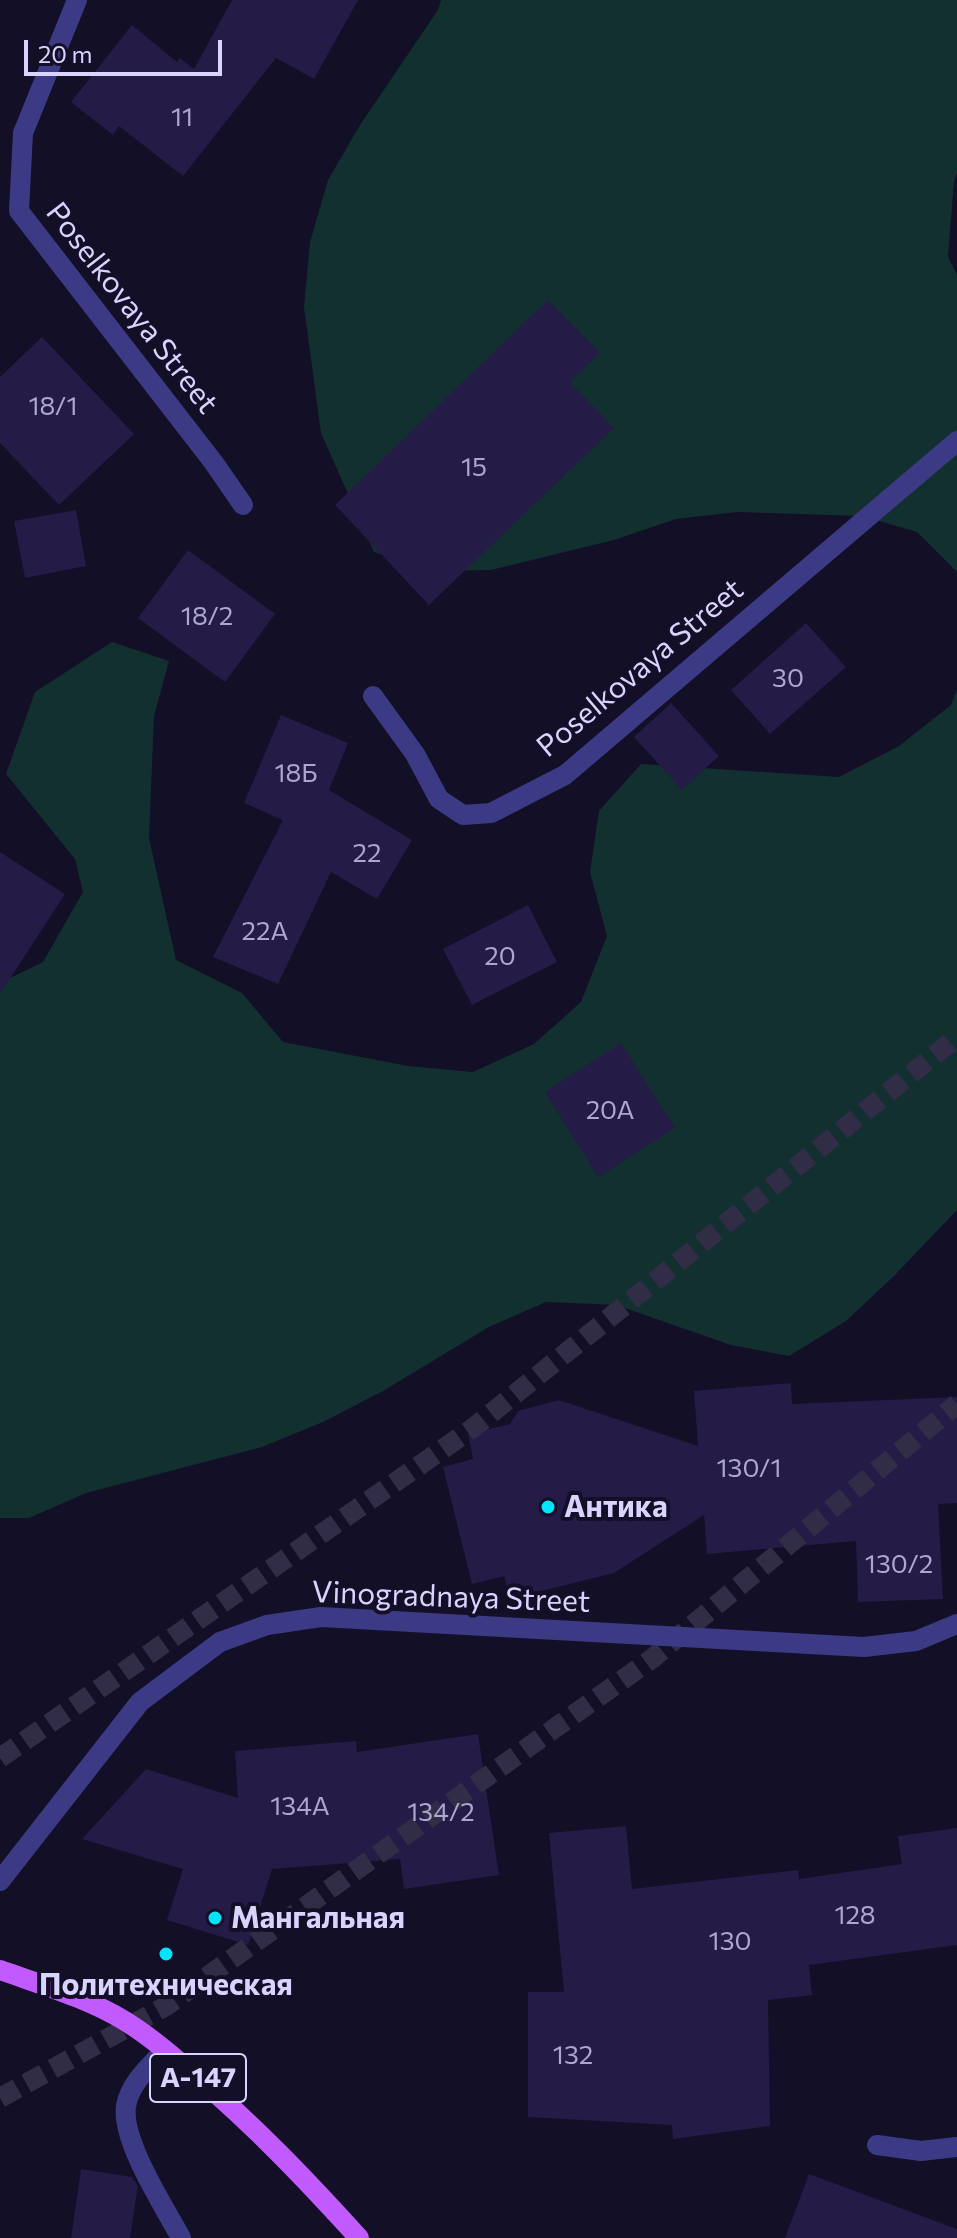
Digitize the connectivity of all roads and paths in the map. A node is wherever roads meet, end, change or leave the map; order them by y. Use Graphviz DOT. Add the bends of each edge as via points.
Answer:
graph roads {
  1 [pos="77,0"];
  2 [pos="957,441"];
  3 [pos="243,505"];
  4 [pos="373,696"];
  5 [pos="957,1624"];
  6 [pos="0,1881"];
  7 [pos="0,1970"];
  8 [pos="165,2050"];
  9 [pos="877,2145"];
  10 [pos="957,2147"];
  11 [pos="181,2238"];
  12 [pos="359,2238"];
  1 -- 3 [label="street, Poselkovaya Street" via="23,133 19,211"];
  2 -- 4 [label="street, Poselkovaya Street" via="565,775 491,813 463,815 439,799 415,754"];
  5 -- 6 [label="street, Vinogradnaya Street" via="916,1641 864,1647 321,1617 267,1625 220,1642 140,1702"];
  7 -- 8 [label="main road, А-147" via="123,2020"];
  8 -- 11 [label="street" via="138,2078 126,2106 128,2137"];
  8 -- 12 [label="main road, А-147" via="273,2147"];
  9 -- 10 [label="street" via="921,2151"];
}
